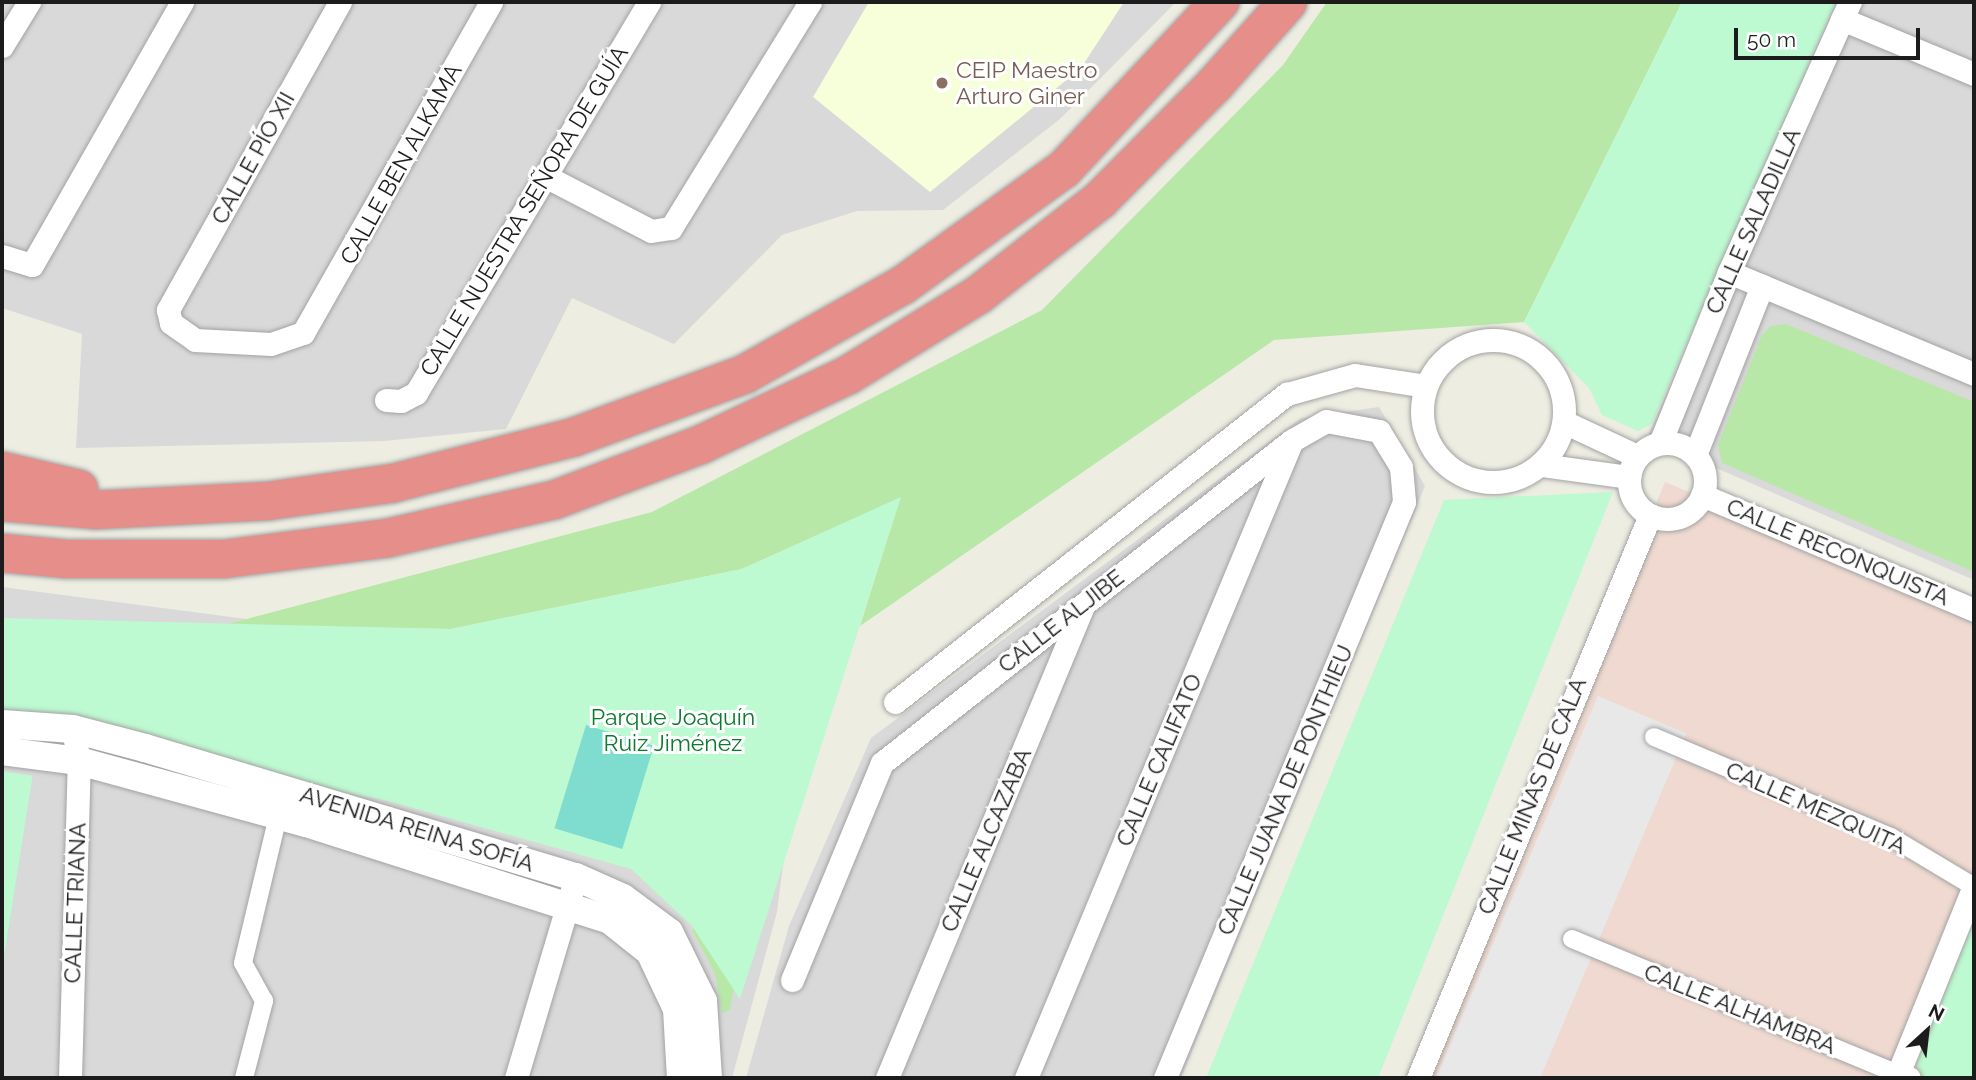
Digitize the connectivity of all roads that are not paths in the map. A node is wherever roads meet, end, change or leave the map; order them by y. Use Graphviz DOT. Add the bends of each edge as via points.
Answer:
graph roads {
  1 [pos="29,2"];
  2 [pos="182,2"];
  3 [pos="340,2"];
  4 [pos="491,2"];
  5 [pos="649,2"];
  6 [pos="810,2"];
  7 [pos="1220,2"];
  8 [pos="1288,2"];
  9 [pos="1846,10"];
  10 [pos="2,46"];
  11 [pos="1974,74"];
  12 [pos="545,176"];
  13 [pos="2,256"];
  14 [pos="1729,272"];
  15 [pos="1762,286"];
  16 [pos="310,324"];
  17 [pos="1974,374"];
  18 [pos="1425,386"];
  19 [pos="386,400"];
  20 [pos="1564,422"];
  21 [pos="1291,441"];
  22 [pos="1660,443"];
  23 [pos="1695,455"];
  24 [pos="1541,465"];
  25 [pos="1633,466"];
  26 [pos="2,471"];
  27 [pos="1702,495"];
  28 [pos="2,502"];
  29 [pos="1404,502"];
  30 [pos="153,507"];
  31 [pos="1650,515"];
  32 [pos="2,553"];
  33 [pos="1084,603"];
  34 [pos="1974,610"];
  35 [pos="895,702"];
  36 [pos="2,724"];
  37 [pos="73,729"];
  38 [pos="1654,737"];
  39 [pos="2,751"];
  40 [pos="79,761"];
  41 [pos="278,816"];
  42 [pos="576,877"];
  43 [pos="1974,886"];
  44 [pos="567,907"];
  45 [pos="1572,939"];
  46 [pos="792,980"];
  47 [pos="1903,1076"];
  48 [pos="70,1078"];
  49 [pos="244,1078"];
  50 [pos="516,1078"];
  51 [pos="681,1078"];
  52 [pos="708,1078"];
  53 [pos="887,1078"];
  54 [pos="1026,1078"];
  55 [pos="1165,1078"];
  56 [pos="1418,1078"];
  1 -- 10 [label="street"];
  2 -- 13 [label="street" via="32,265"];
  3 -- 16 [label="street, CALLE PÍO XII" via="167,316 185,335 206,343 282,343 295,339"];
  4 -- 16 [label="street, CALLE BEN ALKAMA"];
  5 -- 12 [label="street, CALLE NUESTRA SEÑORA DE GUÍA"];
  6 -- 12 [label="street" via="671,228 651,230"];
  7 -- 30 [label="highway" via="1064,169 903,285 745,373 574,437 474,466 268,501"];
  8 -- 32 [label="highway" via="1216,83 1100,200 978,295 848,375 702,444 554,500 388,538 224,559 67,559"];
  9 -- 11 [label="street"];
  9 -- 14 [label="street, CALLE SALADILLA"];
  12 -- 19 [label="street, CALLE NUESTRA SEÑORA DE GUÍA" via="416,393 401,401"];
  14 -- 15 [label="street"];
  14 -- 22 [label="street, CALLE SALADILLA"];
  15 -- 17 [label="street"];
  15 -- 23 [label="street, CALLE SALADILLA"];
  18 -- 20 [label="street" via="1454,350 1487,341 1522,345 1541,358 1556,377 1564,399"];
  18 -- 24 [label="street" via="1420,410 1424,433 1435,454 1452,471 1474,481 1497,483 1521,478"];
  18 -- 35 [label="street" via="1355,375 1287,394"];
  20 -- 24 [label="street" via="1556,446"];
  20 -- 25 [label="street"];
  21 -- 29 [label="street, CALLE ALJIBE" via="1326,421 1379,431 1401,467"];
  21 -- 33 [label="street, CALLE ALJIBE"];
  21 -- 54 [label="street, CALLE CALIFATO"];
  22 -- 23 [label="street" via="1685,447"];
  22 -- 25 [label="street"];
  23 -- 27 [label="street" via="1704,474"];
  24 -- 25 [label="street"];
  25 -- 31 [label="street" via="1633,499"];
  26 -- 30 [label="highway"];
  27 -- 31 [label="street" via="1686,514"];
  27 -- 34 [label="street, CALLE RECONQUISTA"];
  28 -- 30 [label="highway" via="95,510"];
  29 -- 55 [label="street, CALLE JUANA DE PONTHIEU"];
  31 -- 56 [label="street, CALLE MINAS DE CALA"];
  33 -- 46 [label="street, CALLE ALJIBE" via="882,763"];
  33 -- 53 [label="street, CALLE ALCAZABA"];
  36 -- 37 [label="street, AVENIDA REINA SOFÍA"];
  37 -- 40 [label="street, CALLE TRIANA"];
  37 -- 42 [label="street, AVENIDA REINA SOFÍA"];
  38 -- 43 [label="street, CALLE MEZQUITA" via="1891,837"];
  39 -- 40 [label="street, AVENIDA REINA SOFÍA"];
  40 -- 41 [label="street, AVENIDA REINA SOFÍA"];
  40 -- 48 [label="street, CALLE TRIANA"];
  41 -- 44 [label="street, AVENIDA REINA SOFÍA"];
  41 -- 49 [label="street" via="243,963 264,1001"];
  42 -- 44 [label="street"];
  42 -- 52 [label="street, AVENIDA REINA SOFÍA" via="623,898 669,932 703,1001"];
  43 -- 47 [label="street"];
  44 -- 50 [label="street"];
  44 -- 51 [label="street, AVENIDA REINA SOFÍA" via="610,920 650,952 677,1009"];
  45 -- 47 [label="street, CALLE ALHAMBRA"];
}
